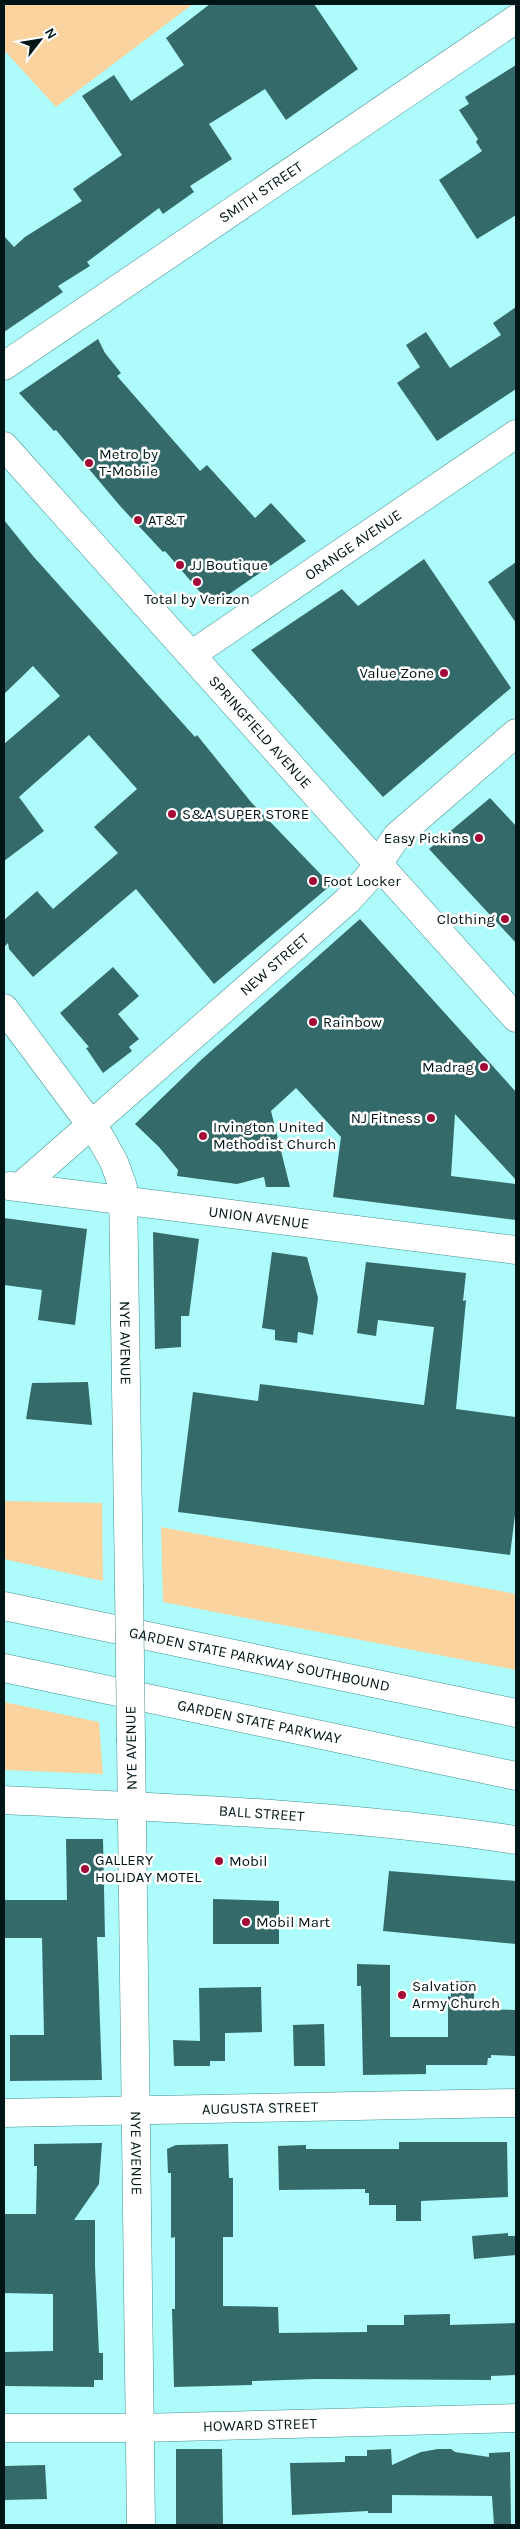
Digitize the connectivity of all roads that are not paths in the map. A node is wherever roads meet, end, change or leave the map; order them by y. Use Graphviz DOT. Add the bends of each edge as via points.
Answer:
graph roads {
  1 [pos="516,18"];
  2 [pos="4,366"];
  3 [pos="516,434"];
  4 [pos="4,446"];
  5 [pos="191,655"];
  6 [pos="516,732"];
  7 [pos="377,864"];
  8 [pos="4,1008"];
  9 [pos="516,1018"];
  10 [pos="92,1125"];
  11 [pos="12,1186"];
  12 [pos="125,1200"];
  13 [pos="516,1250"];
  14 [pos="4,1606"];
  15 [pos="4,1668"];
  16 [pos="516,1713"];
  17 [pos="516,1776"];
  18 [pos="4,1800"];
  19 [pos="132,1806"];
  20 [pos="516,1840"];
  21 [pos="516,2103"];
  22 [pos="135,2110"];
  23 [pos="4,2113"];
  24 [pos="516,2418"];
  25 [pos="4,2428"];
  26 [pos="139,2428"];
  27 [pos="140,2525"];
  1 -- 2 [label="main road, SMITH STREET"];
  3 -- 5 [label="main road, ORANGE AVENUE"];
  4 -- 5 [label="main road, SPRINGFIELD AVENUE"];
  5 -- 7 [label="main road, SPRINGFIELD AVENUE"];
  6 -- 7 [label="main road, NEW STREET" via="410,823"];
  7 -- 9 [label="main road, SPRINGFIELD AVENUE"];
  7 -- 10 [label="main road, NEW STREET" via="347,902"];
  8 -- 10 [label="main road, NYE AVENUE"];
  10 -- 11 [label="main road, NEW STREET"];
  10 -- 12 [label="main road, NYE AVENUE" via="114,1162"];
  11 -- 12 [label="main road, UNION AVENUE"];
  12 -- 13 [label="main road, UNION AVENUE"];
  12 -- 19 [label="main road, NYE AVENUE, bridge"];
  14 -- 16 [label="main road, GARDEN STATE PARKWAY SOUTHBOUND"];
  15 -- 17 [label="main road, GARDEN STATE PARKWAY"];
  18 -- 19 [label="main road, BALL STREET"];
  19 -- 20 [label="main road, BALL STREET" via="319,1816"];
  19 -- 22 [label="main road, NYE AVENUE"];
  21 -- 22 [label="main road, AUGUSTA STREET"];
  22 -- 23 [label="main road, AUGUSTA STREET"];
  22 -- 26 [label="main road, NYE AVENUE"];
  24 -- 26 [label="main road, HOWARD STREET"];
  25 -- 26 [label="main road, HOWARD STREET"];
  26 -- 27 [label="main road, NYE AVENUE"];
}
